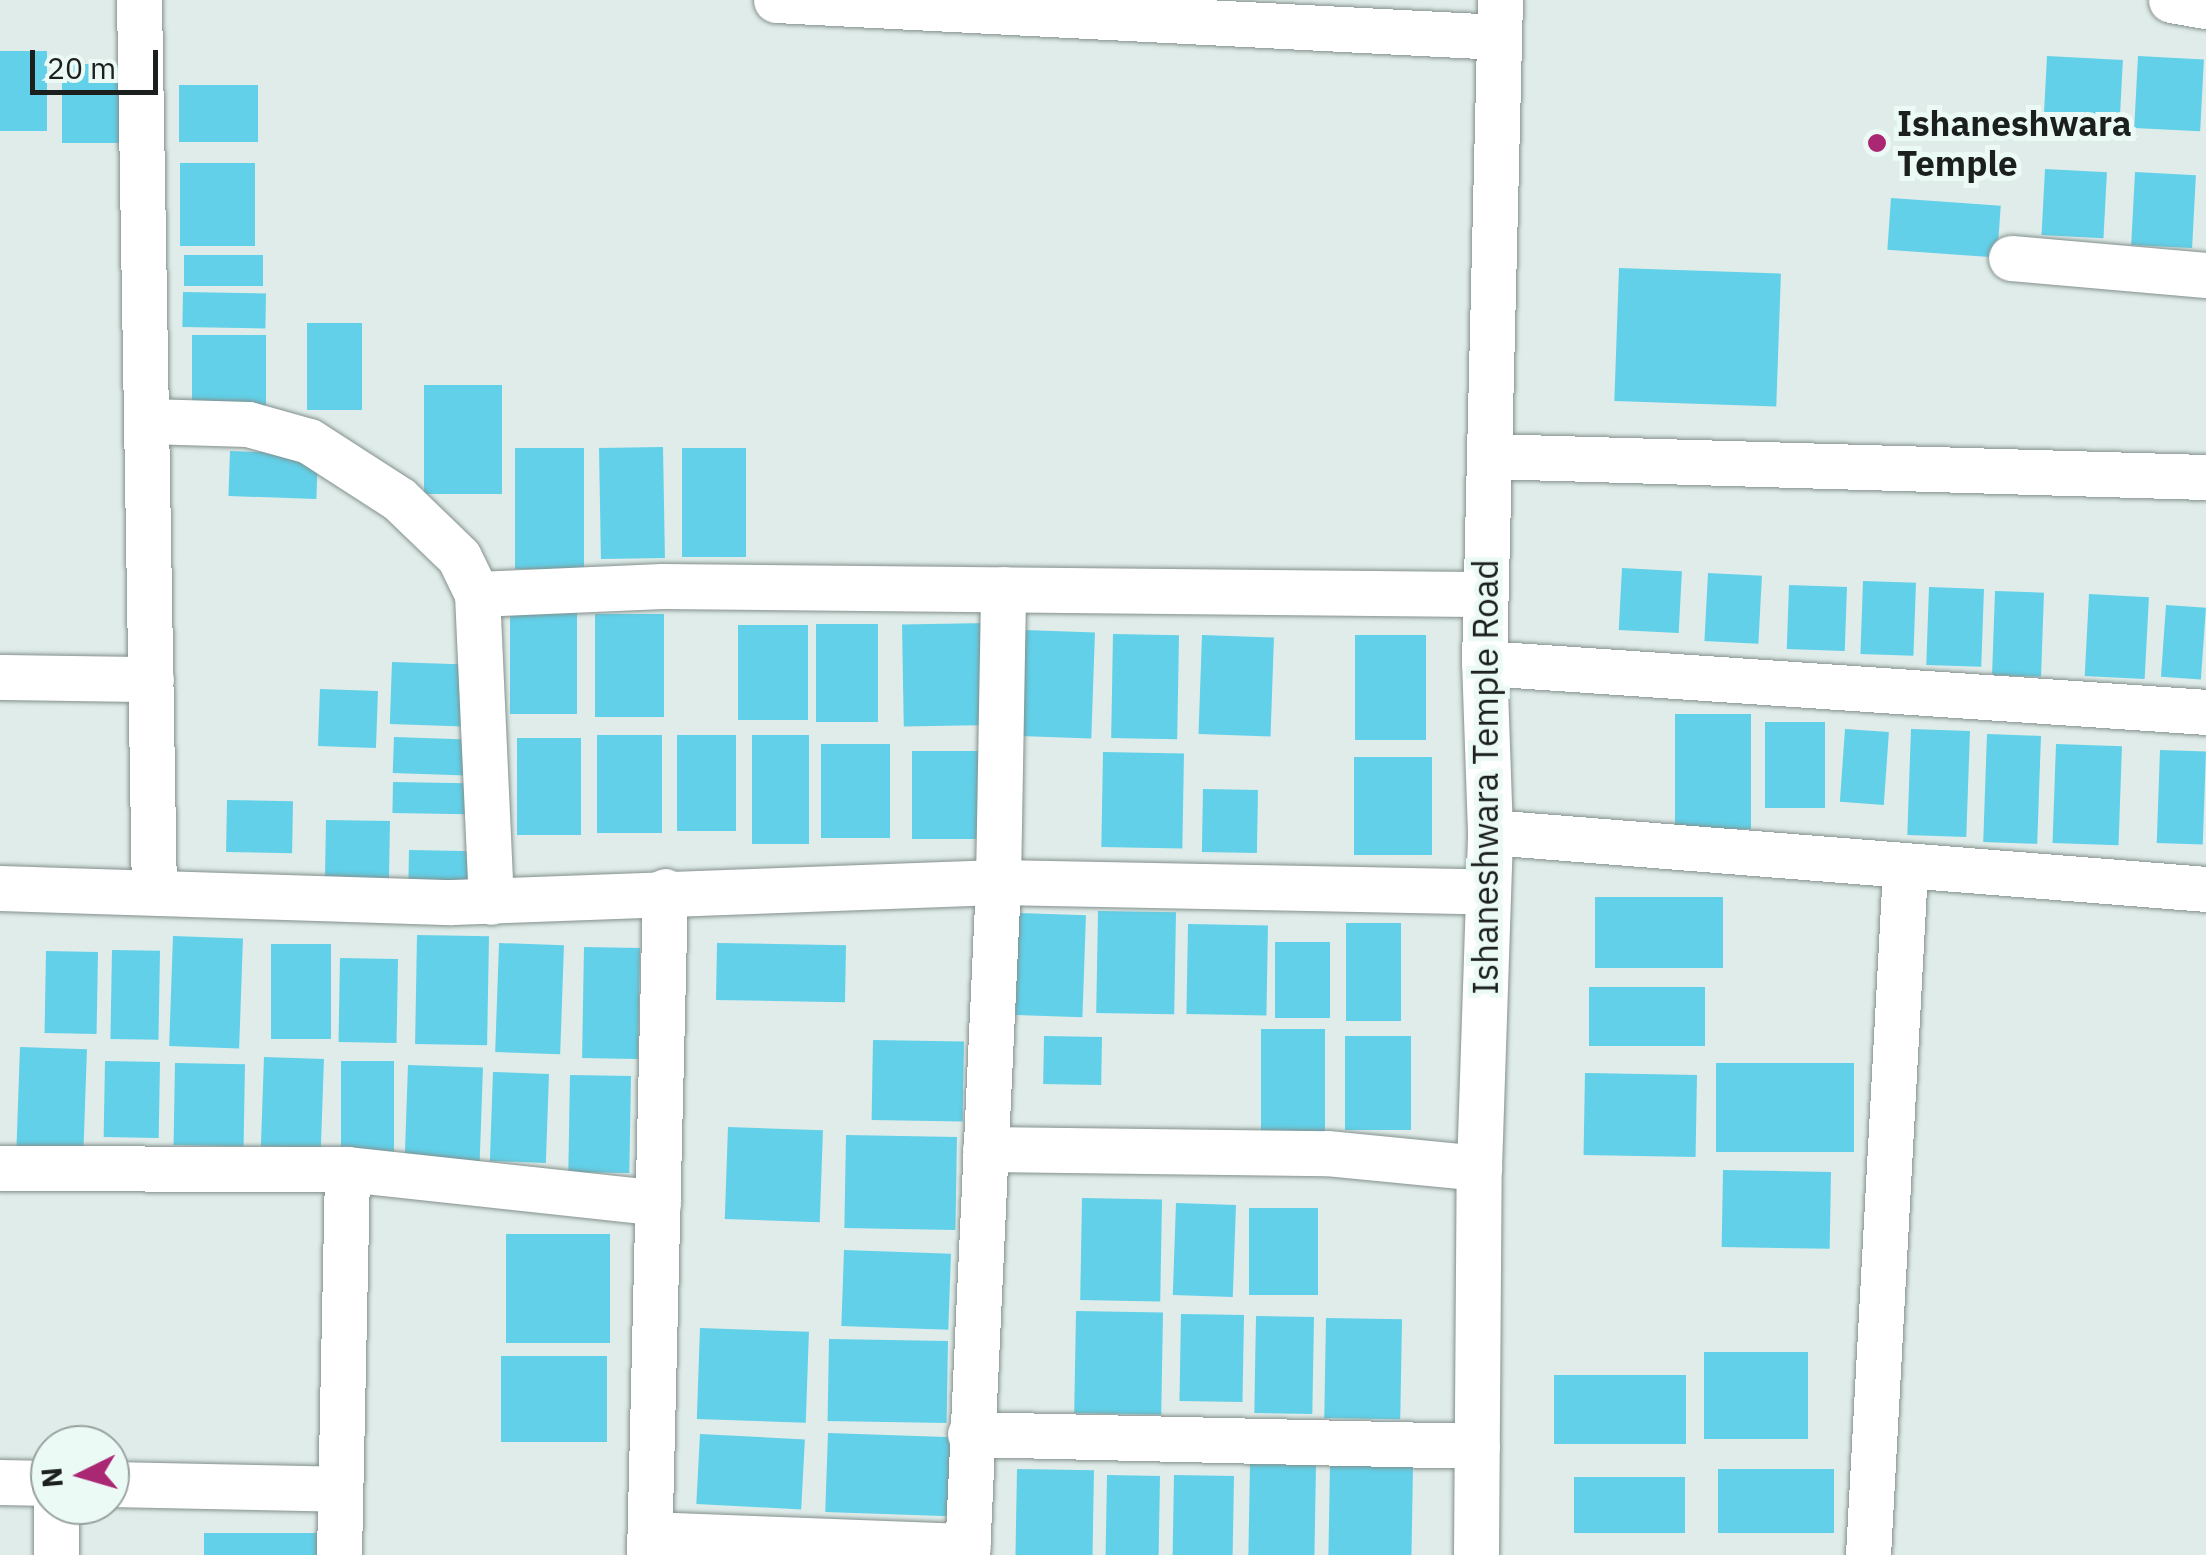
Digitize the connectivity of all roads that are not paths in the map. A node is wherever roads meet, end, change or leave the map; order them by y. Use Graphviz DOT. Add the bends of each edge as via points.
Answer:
graph roads {
  1 [pos="139,0"];
  2 [pos="776,0"];
  3 [pos="2171,0"];
  4 [pos="2206,6"];
  5 [pos="1499,18"];
  6 [pos="2011,258"];
  7 [pos="2206,275"];
  8 [pos="147,422"];
  9 [pos="1489,456"];
  10 [pos="2206,477"];
  11 [pos="1003,589"];
  12 [pos="477,594"];
  13 [pos="1486,594"];
  14 [pos="1484,663"];
  15 [pos="0,676"];
  16 [pos="151,679"];
  17 [pos="2206,712"];
  18 [pos="1490,832"];
  19 [pos="1905,869"];
  20 [pos="998,882"];
  21 [pos="0,888"];
  22 [pos="2206,889"];
  23 [pos="665,890"];
  24 [pos="1488,891"];
  25 [pos="154,892"];
  26 [pos="491,902"];
  27 [pos="985,1149"];
  28 [pos="0,1168"];
  29 [pos="348,1168"];
  30 [pos="1478,1168"];
  31 [pos="658,1203"];
  32 [pos="970,1434"];
  33 [pos="1478,1446"];
  34 [pos="0,1482"];
  35 [pos="30,1483"];
  36 [pos="130,1485"];
  37 [pos="340,1490"];
  38 [pos="56,1525"];
  39 [pos="649,1544"];
  40 [pos="968,1550"];
  41 [pos="56,1555"];
  42 [pos="339,1555"];
  43 [pos="1476,1555"];
  44 [pos="1868,1555"];
  1 -- 8 [label="street"];
  2 -- 5 [label="street"];
  3 -- 4 [label="street"];
  5 -- 9 [label="street, Ishaneshwara Temple Road"];
  6 -- 7 [label="street"];
  8 -- 12 [label="street" via="248,424 309,441 431,526 459,557"];
  8 -- 16 [label="street"];
  9 -- 10 [label="street"];
  9 -- 13 [label="street, Ishaneshwara Temple Road"];
  11 -- 12 [label="street" via="662,586"];
  11 -- 13 [label="street"];
  11 -- 20 [label="street"];
  12 -- 26 [label="street"];
  13 -- 14 [label="street, Ishaneshwara Temple Road"];
  14 -- 17 [label="street"];
  14 -- 18 [label="street, Ishaneshwara Temple Road"];
  15 -- 16 [label="street"];
  16 -- 25 [label="street"];
  18 -- 19 [label="street"];
  18 -- 24 [label="street, Ishaneshwara Temple Road"];
  19 -- 22 [label="street"];
  19 -- 44 [label="street"];
  20 -- 23 [label="street"];
  20 -- 24 [label="street"];
  20 -- 27 [label="street"];
  21 -- 25 [label="street"];
  23 -- 26 [label="street"];
  23 -- 31 [label="street"];
  24 -- 30 [label="street, Ishaneshwara Temple Road"];
  25 -- 26 [label="street"];
  27 -- 30 [label="street" via="1327,1153"];
  27 -- 32 [label="street"];
  28 -- 29 [label="street"];
  29 -- 31 [label="street"];
  29 -- 37 [label="street"];
  30 -- 33 [label="street, Ishaneshwara Temple Road"];
  31 -- 39 [label="street"];
  32 -- 33 [label="street"];
  32 -- 40 [label="street"];
  33 -- 43 [label="street, Ishaneshwara Temple Road"];
  34 -- 35 [label="street"];
  36 -- 37 [label="street"];
  37 -- 42 [label="street"];
  38 -- 41 [label="street"];
  39 -- 40 [label="street"];
}
